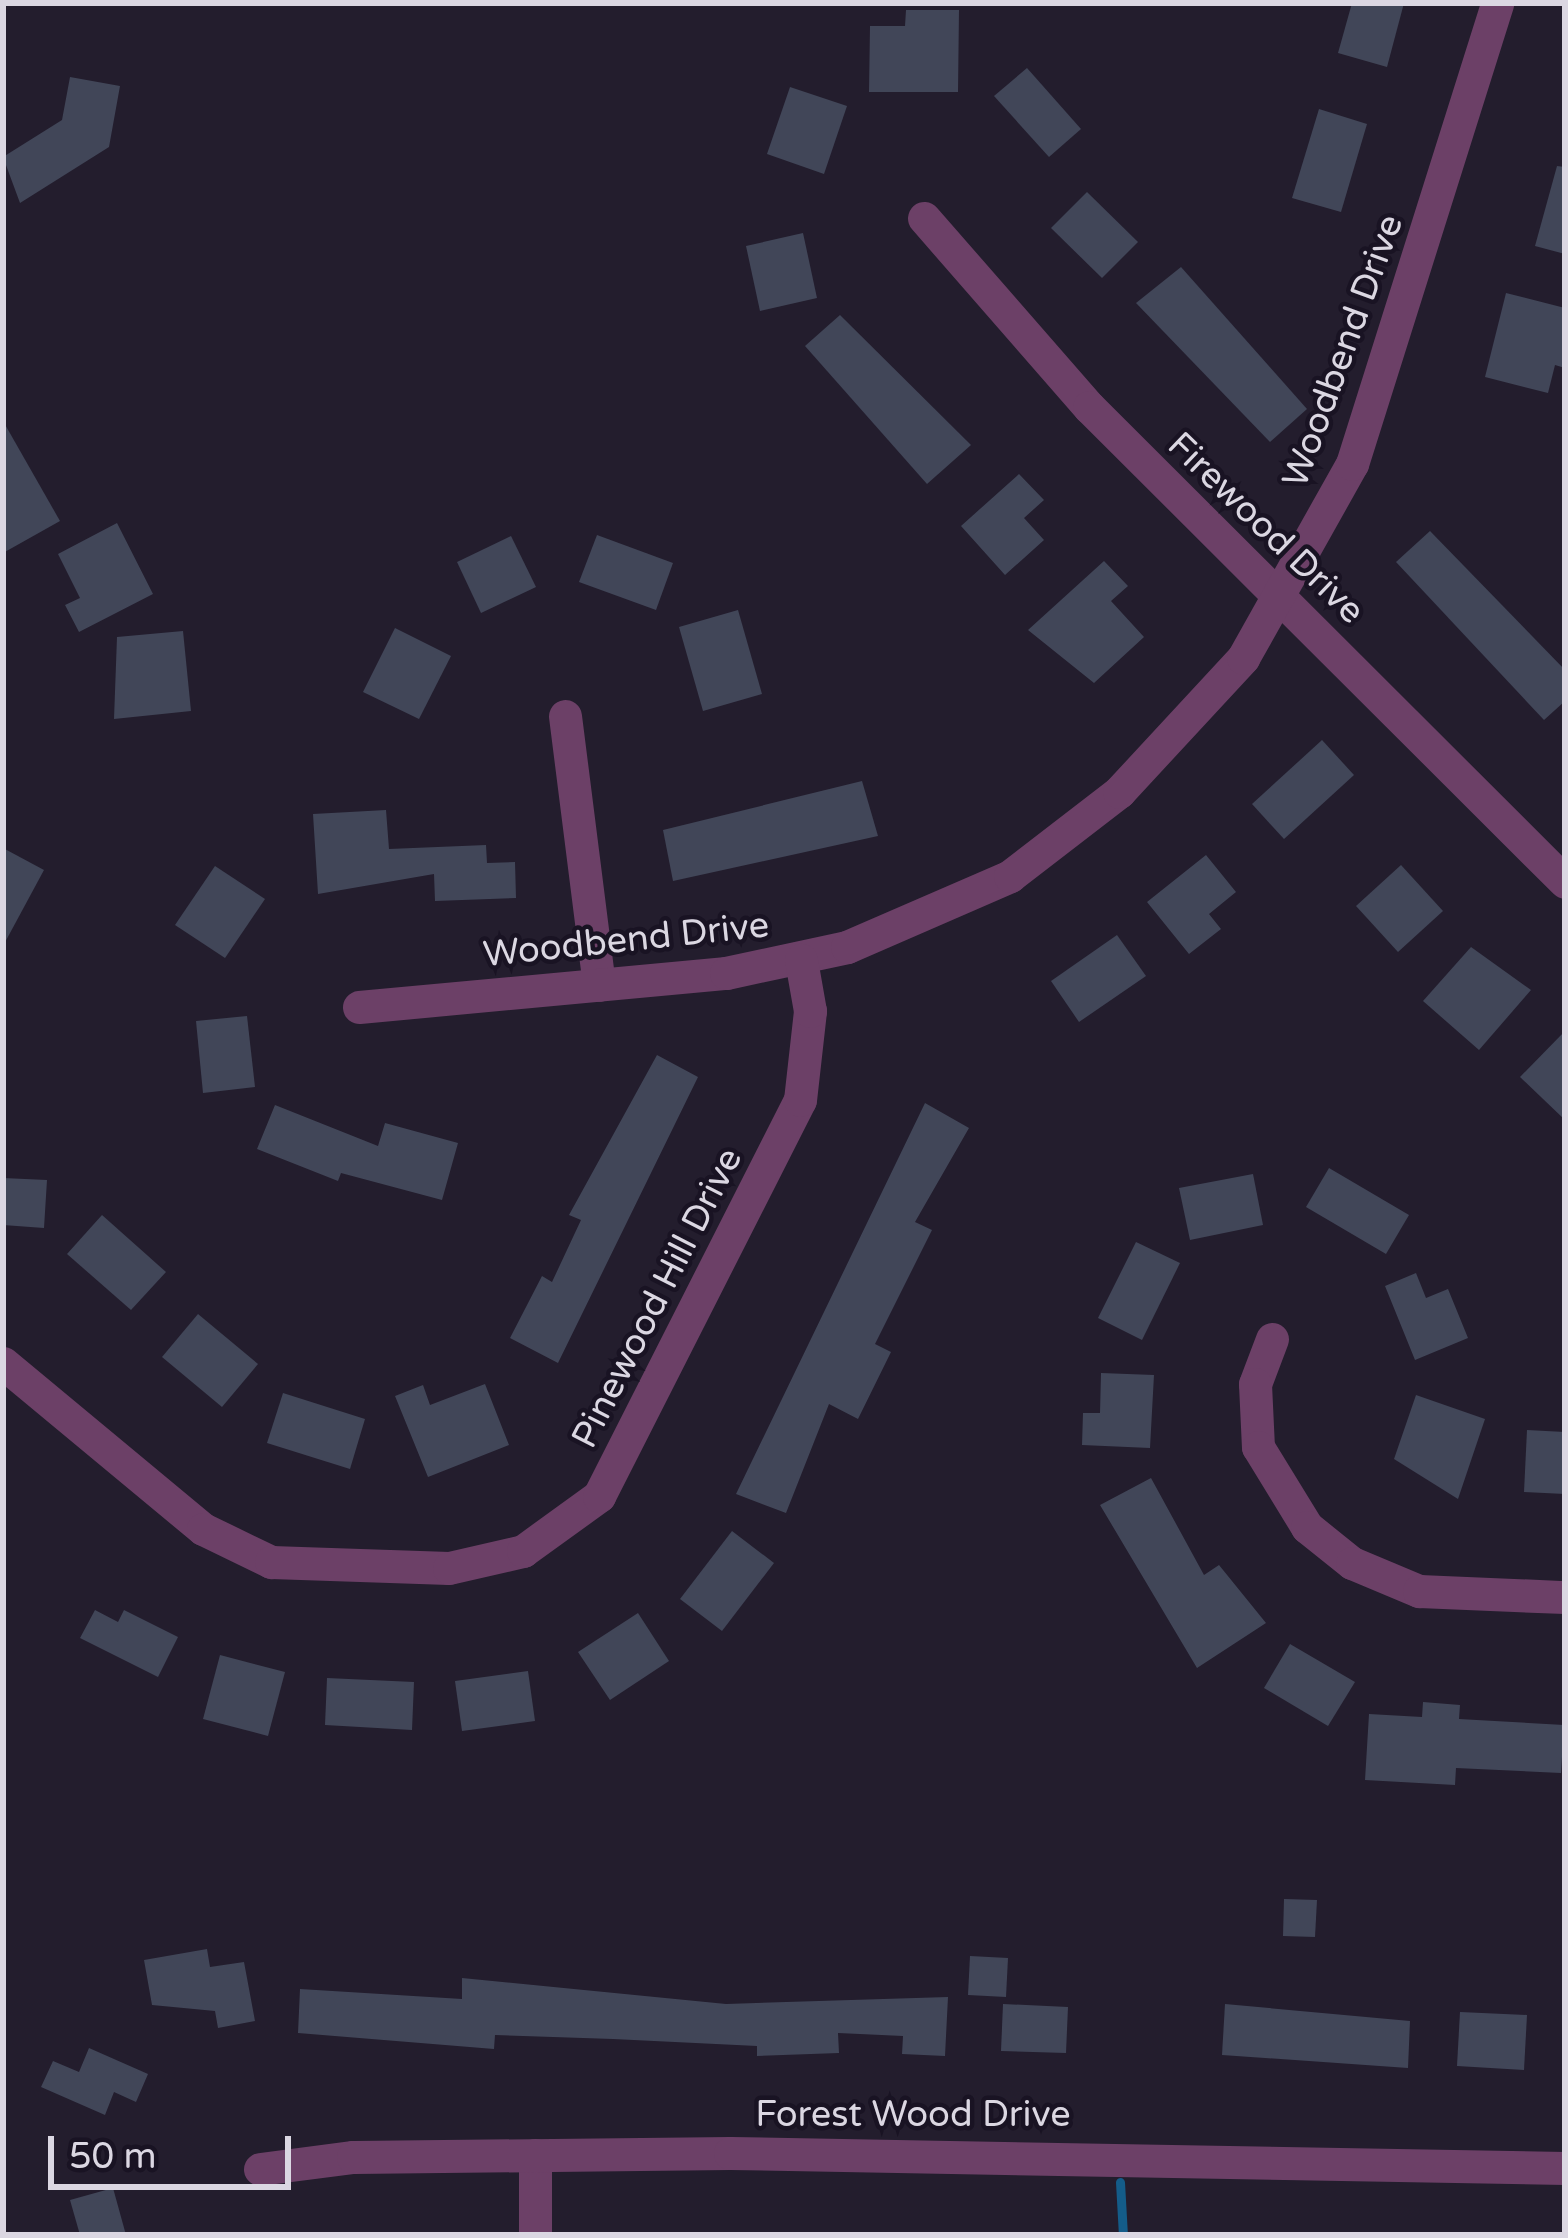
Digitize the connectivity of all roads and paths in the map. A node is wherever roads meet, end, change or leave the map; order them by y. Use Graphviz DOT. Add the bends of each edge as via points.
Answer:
graph roads {
  1 [pos="1497,3"];
  2 [pos="924,218"];
  3 [pos="1282,595"];
  4 [pos="565,716"];
  5 [pos="1565,882"];
  6 [pos="801,960"];
  7 [pos="599,985"];
  8 [pos="359,1007"];
  9 [pos="1273,1339"];
  10 [pos="3,1363"];
  11 [pos="1565,1597"];
  12 [pos="535,2155"];
  13 [pos="1565,2168"];
  14 [pos="260,2169"];
  15 [pos="536,2235"];
  1 -- 3 [label="street, Woodbend Drive" via="1352,464"];
  2 -- 3 [label="street, Firewood Drive" via="1089,407"];
  3 -- 5 [label="street, Firewood Drive"];
  3 -- 6 [label="street, Woodbend Drive" via="1168,746 1060,841 947,905"];
  4 -- 7 [label="street"];
  6 -- 7 [label="street, Woodbend Drive"];
  6 -- 10 [label="street, Pinewood Hill Drive" via="810,1011 800,1100 599,1496 523,1551 449,1568 272,1562 203,1529"];
  7 -- 8 [label="street, Woodbend Drive"];
  9 -- 11 [label="street" via="1255,1384 1258,1447 1307,1527 1352,1563 1419,1592"];
  12 -- 13 [label="street, Forest Wood Drive" via="1228,2155"];
  12 -- 14 [label="street, Forest Wood Drive"];
  12 -- 15 [label="street"];
}
